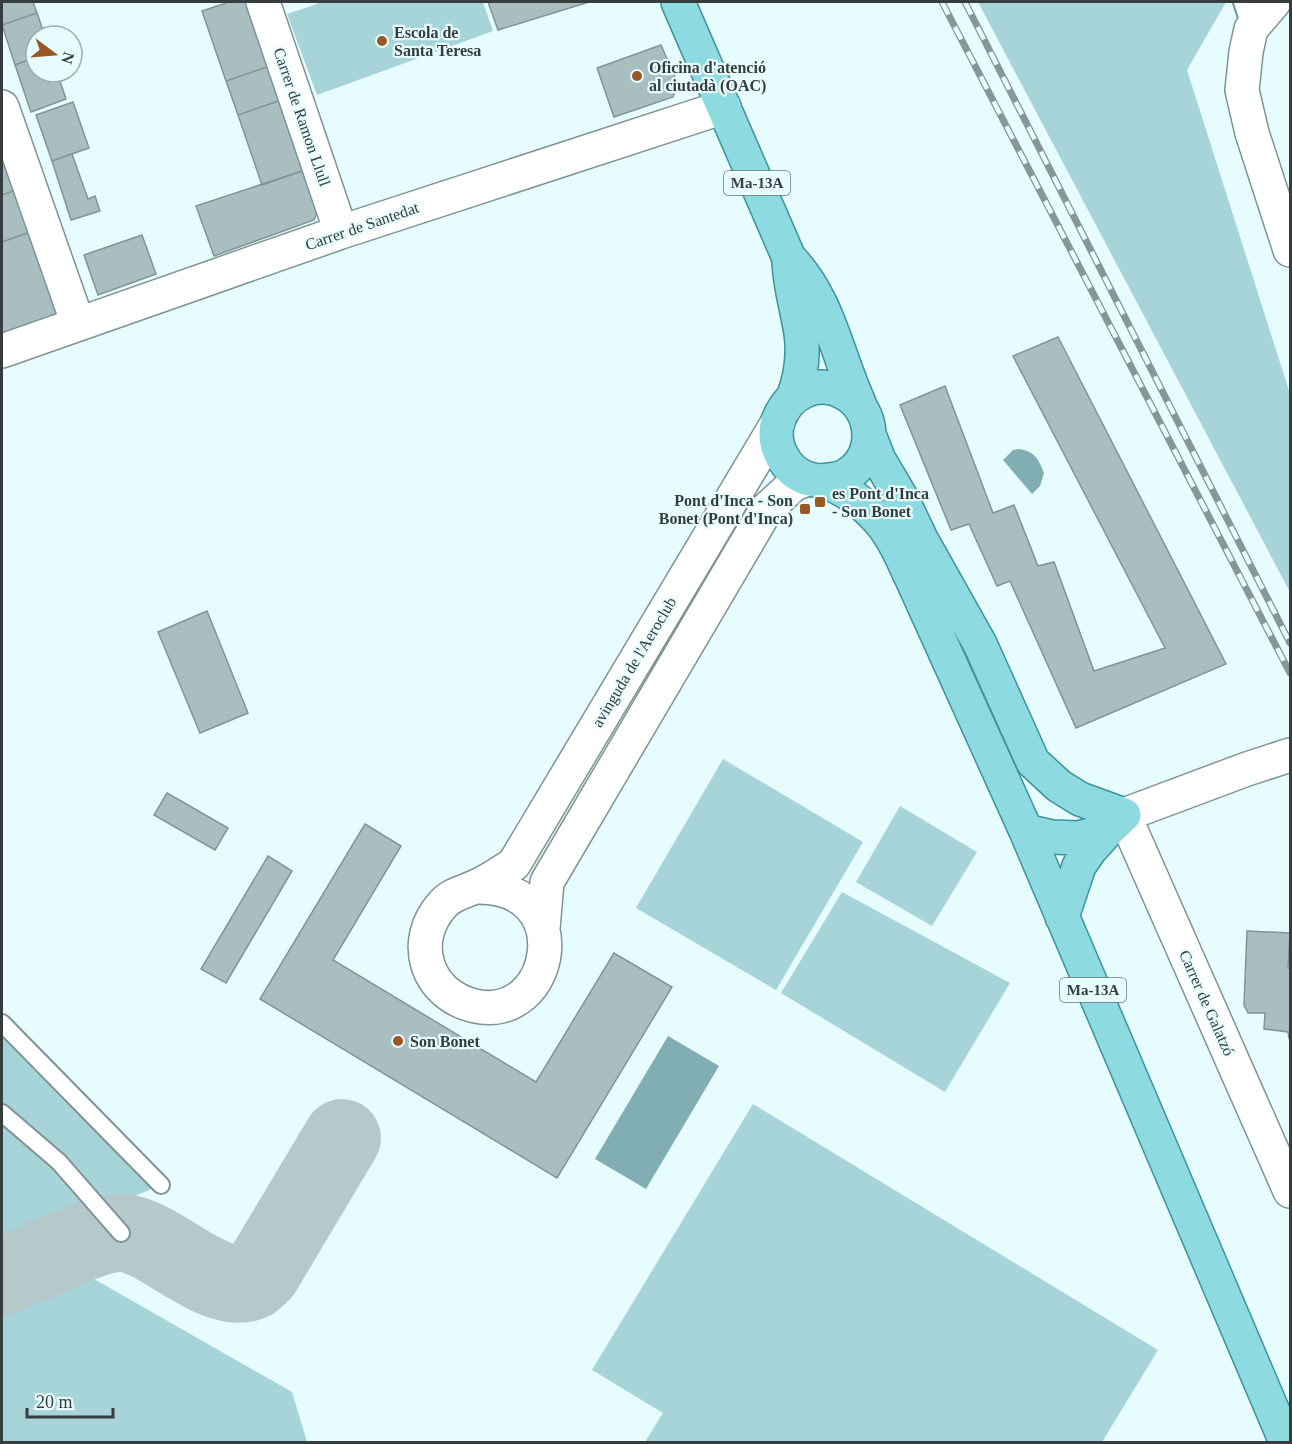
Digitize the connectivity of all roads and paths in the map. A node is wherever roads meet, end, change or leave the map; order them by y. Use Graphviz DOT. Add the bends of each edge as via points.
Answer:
graph roads {
  1 [pos="263,2"];
  2 [pos="678,2"];
  3 [pos="1274,2"];
  4 [pos="1246,15"];
  5 [pos="2,107"];
  6 [pos="724,107"];
  7 [pos="341,232"];
  8 [pos="1290,250"];
  9 [pos="789,258"];
  10 [pos="78,324"];
  11 [pos="2,351"];
  12 [pos="859,403"];
  13 [pos="786,410"];
  14 [pos="868,445"];
  15 [pos="814,480"];
  16 [pos="893,542"];
  17 [pos="1290,755"];
  18 [pos="1116,823"];
  19 [pos="1026,831"];
  20 [pos="475,887"];
  21 [pos="1062,917"];
  22 [pos="543,928"];
  23 [pos="2,1023"];
  24 [pos="2,1113"];
  25 [pos="161,1185"];
  26 [pos="1290,1191"];
  27 [pos="121,1233"];
  28 [pos="1286,1443"];
  1 -- 7 [label="street, Carrer de Ramon Llull"];
  2 -- 6 [label="main road, Ma-13A"];
  3 -- 4 [label="street"];
  4 -- 8 [label="street" via="1242,90"];
  5 -- 10 [label="street"];
  6 -- 7 [label="street, Carrer de Santedat"];
  6 -- 9 [label="main road, Ma-13A"];
  7 -- 10 [label="street, Carrer de Santedat"];
  9 -- 12 [label="main road, Ma-13A" via="815,290"];
  9 -- 13 [label="main road, Ma-13A" via="802,354 800,378"];
  10 -- 11 [label="street, Carrer de Santedat"];
  12 -- 13 [label="main road" via="828,387 804,391"];
  12 -- 14 [label="main road, Ma-13A" via="869,424"];
  13 -- 15 [label="main road, Ma-13A" via="776,431 780,451 793,470"];
  13 -- 20 [label="street, avinguda de l'Aeroclub" via="514,864"];
  14 -- 15 [label="main road" via="852,471 833,480"];
  14 -- 16 [label="main road, Ma-13A" via="871,471 885,505"];
  14 -- 18 [label="main road" via="902,499 980,644 1033,762 1059,786"];
  15 -- 16 [label="main road" via="837,487 875,517"];
  15 -- 22 [label="street, avinguda de l'Aeroclub" via="794,484 770,504 547,882"];
  16 -- 19 [label="main road, Ma-13A"];
  17 -- 18 [label="street"];
  18 -- 19 [label="main road" via="1078,838"];
  18 -- 21 [label="main road" via="1079,866"];
  18 -- 26 [label="street, Carrer de Galatzó"];
  19 -- 21 [label="main road, Ma-13A"];
  20 -- 22 [label="street" via="509,891 524,900"];
  20 -- 22 [label="street, avinguda de l'Aeroclub" via="445,902 427,932 428,966 447,994 478,1007 512,1002 526,992 544,963"];
  21 -- 28 [label="main road, Ma-13A"];
  23 -- 25 [label="lane"];
  24 -- 27 [label="lane" via="59,1162"];
}
